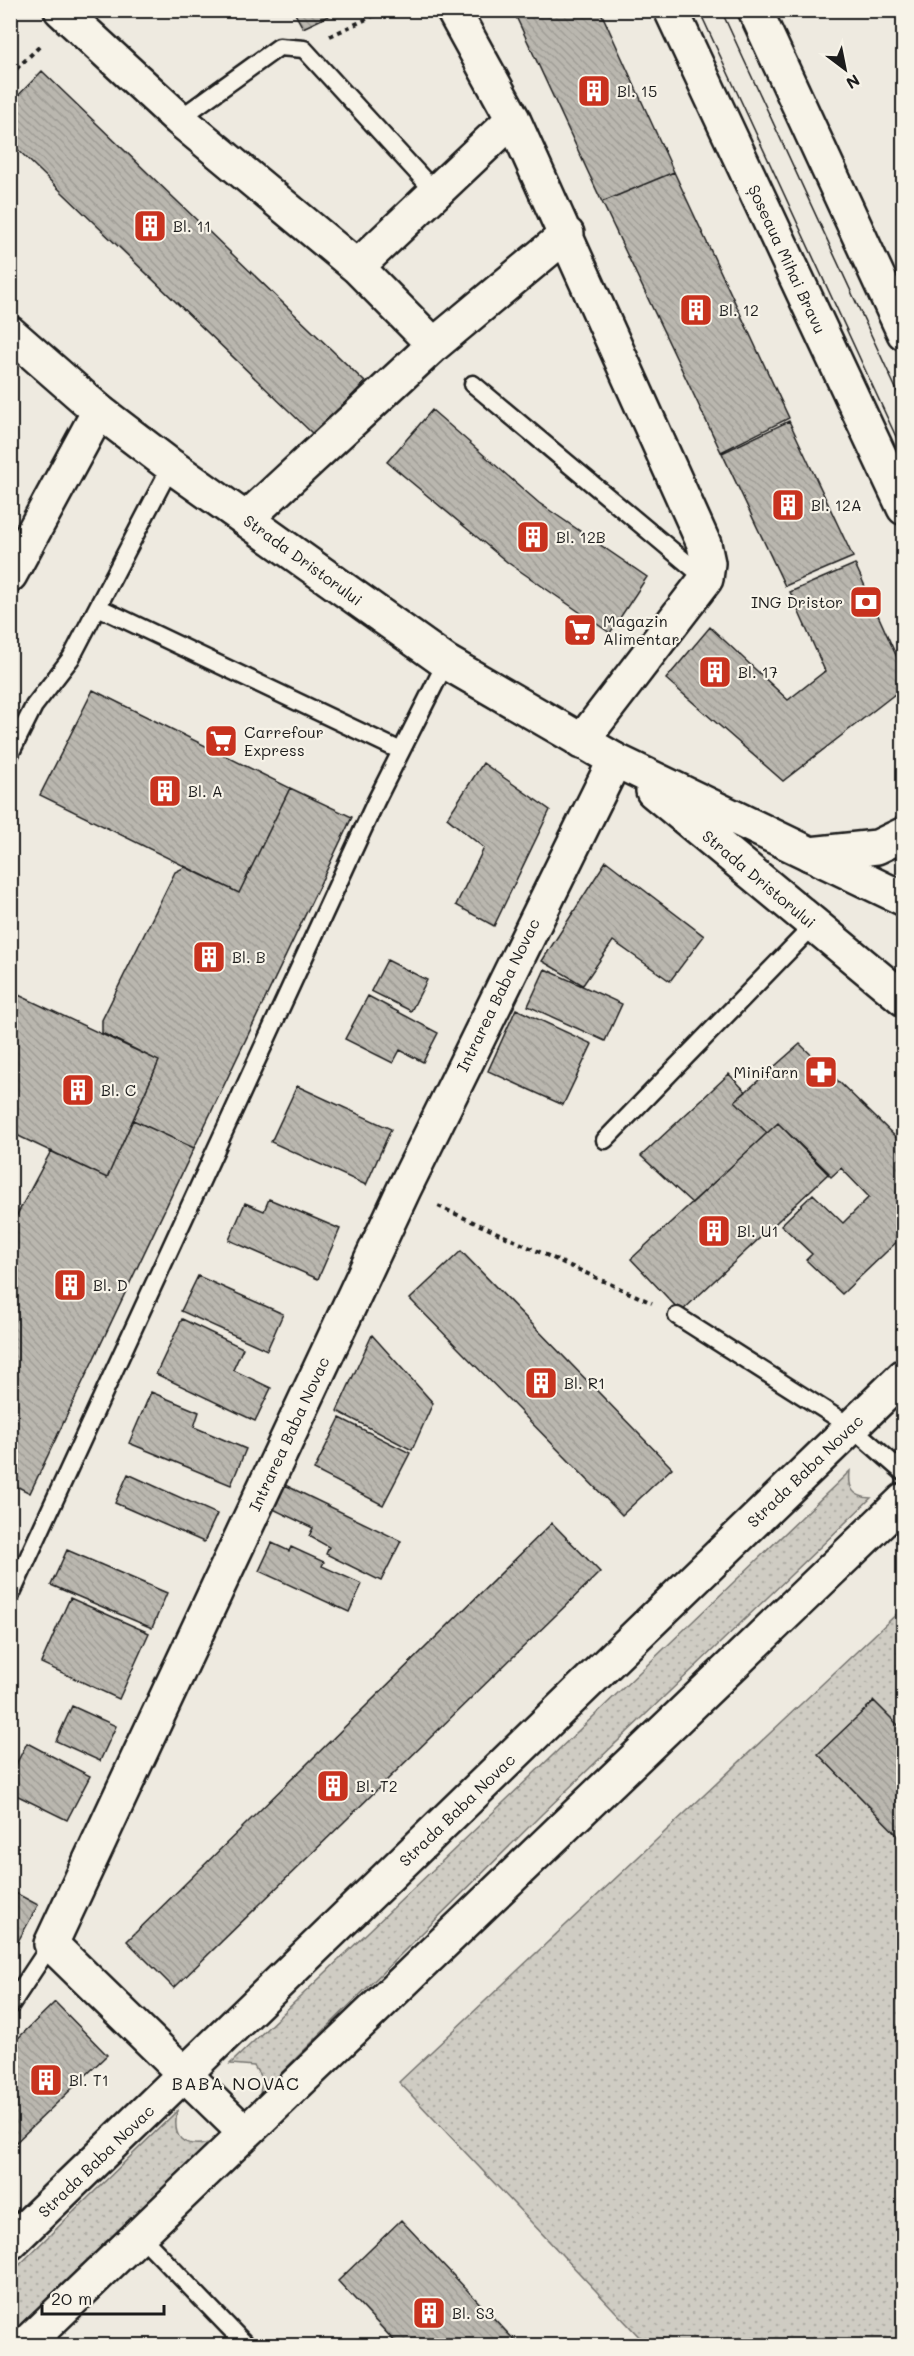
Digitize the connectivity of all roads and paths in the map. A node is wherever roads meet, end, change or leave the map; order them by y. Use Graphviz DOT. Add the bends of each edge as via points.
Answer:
graph roads {
  1 [pos="61,10"];
  2 [pos="453,10"];
  3 [pos="671,10"];
  4 [pos="755,10"];
  5 [pos="513,118"];
  6 [pos="179,119"];
  7 [pos="435,192"];
  8 [pos="567,234"];
  9 [pos="357,267"];
  10 [pos="10,333"];
  11 [pos="903,333"];
  12 [pos="434,345"];
  13 [pos="473,384"];
  14 [pos="99,411"];
  15 [pos="171,466"];
  16 [pos="903,507"];
  17 [pos="246,519"];
  18 [pos="10,574"];
  19 [pos="706,579"];
  20 [pos="98,607"];
  21 [pos="446,662"];
  22 [pos="581,742"];
  23 [pos="401,750"];
  24 [pos="10,754"];
  25 [pos="615,760"];
  26 [pos="903,834"];
  27 [pos="810,854"];
  28 [pos="903,899"];
  29 [pos="814,925"];
  30 [pos="903,999"];
  31 [pos="604,1140"];
  32 [pos="404,1189"];
  33 [pos="677,1316"];
  34 [pos="903,1376"];
  35 [pos="850,1426"];
  36 [pos="903,1473"];
  37 [pos="903,1500"];
  38 [pos="14,1577"];
  39 [pos="10,1597"];
  40 [pos="51,1944"];
  41 [pos="10,2006"];
  42 [pos="185,2074"];
  43 [pos="245,2133"];
  44 [pos="140,2235"];
  45 [pos="10,2243"];
  46 [pos="24,2346"];
  47 [pos="247,2346"];
  1 -- 6 [label="street"];
  2 -- 5 [label="street"];
  3 -- 16 [label="street, Șoseaua Mihai Bravu"];
  4 -- 11 [label="street"];
  5 -- 7 [label="street"];
  5 -- 8 [label="street"];
  6 -- 7 [label="lane" via="279,47 303,49"];
  6 -- 9 [label="street"];
  7 -- 9 [label="street"];
  8 -- 12 [label="street"];
  8 -- 19 [label="street" via="704,544"];
  9 -- 12 [label="street"];
  10 -- 14 [label="street, Strada Dristorului"];
  12 -- 17 [label="street"];
  13 -- 19 [label="lane"];
  14 -- 15 [label="street, Strada Dristorului"];
  14 -- 18 [label="street"];
  15 -- 17 [label="street, Strada Dristorului"];
  15 -- 20 [label="lane"];
  17 -- 21 [label="street, Strada Dristorului"];
  19 -- 22 [label="street"];
  20 -- 23 [label="lane"];
  20 -- 24 [label="lane" via="71,658 34,706"];
  21 -- 22 [label="street, Strada Dristorului"];
  21 -- 23 [label="lane"];
  22 -- 25 [label="street, Strada Dristorului"];
  23 -- 38 [label="lane"];
  25 -- 27 [label="street, Strada Dristorului"];
  25 -- 29 [label="street, Strada Dristorului"];
  25 -- 32 [label="street, Intrarea Baba Novac"];
  26 -- 27 [label="street" via="877,847"];
  27 -- 28 [label="street, Strada Dristorului"];
  29 -- 30 [label="street, Strada Dristorului"];
  29 -- 31 [label="lane"];
  32 -- 33 [label="path"];
  32 -- 40 [label="street, Intrarea Baba Novac"];
  33 -- 35 [label="lane"];
  34 -- 35 [label="street, Strada Baba Novac"];
  35 -- 36 [label="lane"];
  35 -- 42 [label="street, Strada Baba Novac"];
  37 -- 43 [label="street"];
  38 -- 39 [label="lane"];
  40 -- 41 [label="lane"];
  40 -- 42 [label="street"];
  42 -- 43 [label="street"];
  42 -- 45 [label="street, Strada Baba Novac"];
  43 -- 44 [label="street"];
  44 -- 46 [label="street"];
  44 -- 47 [label="lane"];
}
